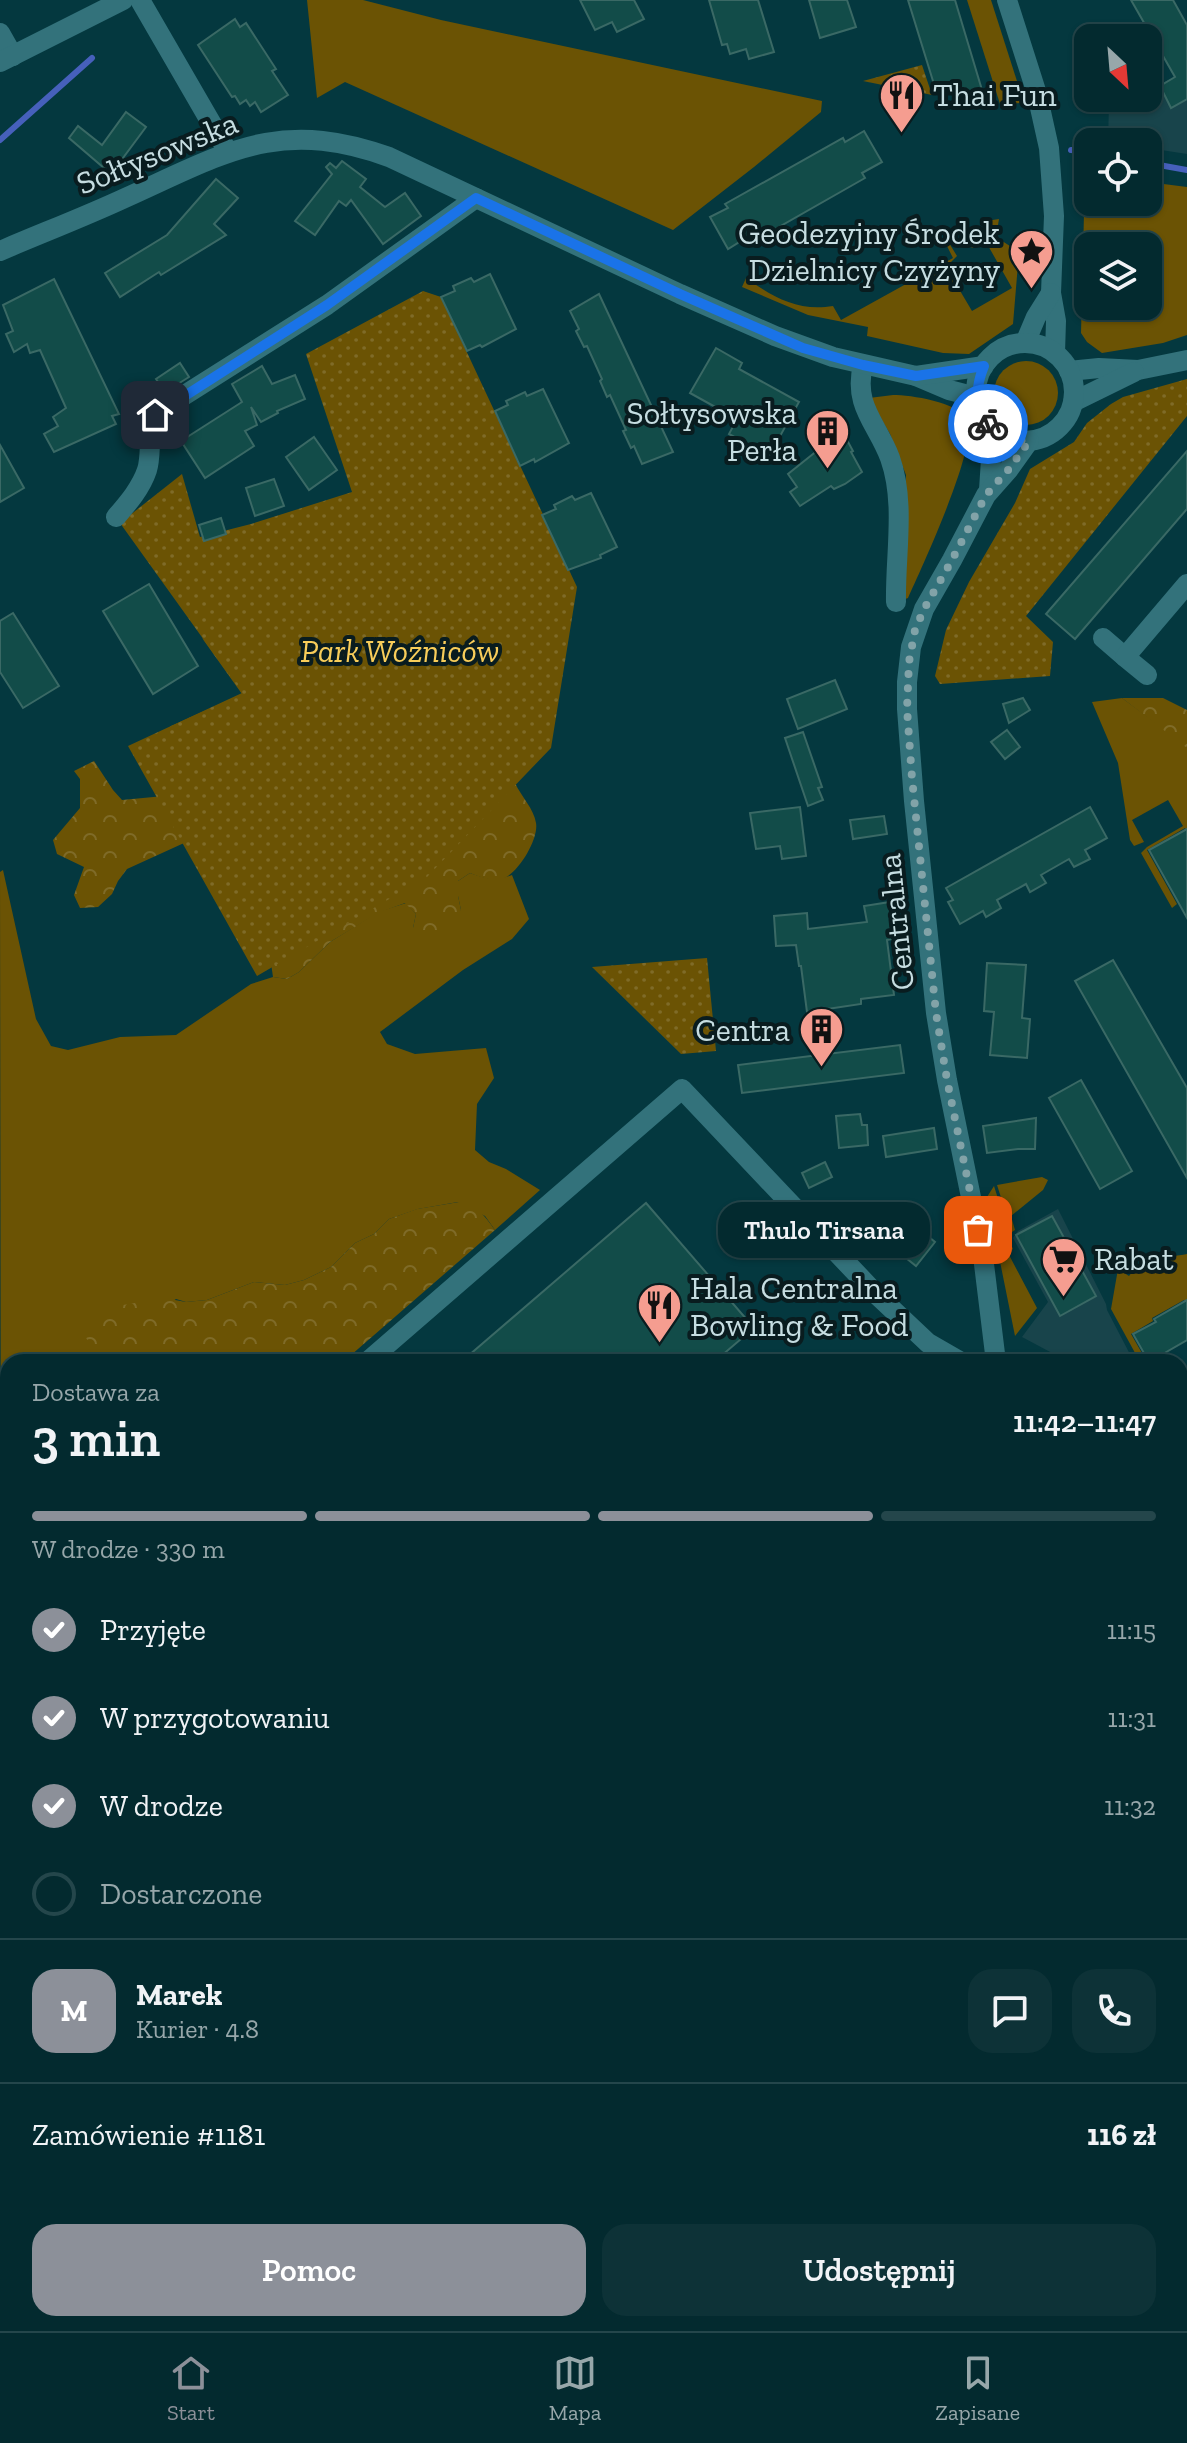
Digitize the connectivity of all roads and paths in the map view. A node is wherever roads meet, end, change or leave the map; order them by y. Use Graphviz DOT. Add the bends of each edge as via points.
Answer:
graph roads {
  1 [pos="123,0"];
  2 [pos="140,0"];
  3 [pos="1007,0"];
  4 [pos="0,33"];
  5 [pos="6,59"];
  6 [pos="228,152"];
  7 [pos="476,198"];
  8 [pos="0,251"];
  9 [pos="1051,293"];
  10 [pos="1025,343"];
  11 [pos="1055,353"];
  12 [pos="1187,360"];
  13 [pos="863,365"];
  14 [pos="984,366"];
  15 [pos="1138,370"];
  16 [pos="1069,371"];
  17 [pos="916,376"];
  18 [pos="976,397"];
  19 [pos="1073,402"];
  20 [pos="993,429"];
  21 [pos="1029,441"];
  22 [pos="989,490"];
  23 [pos="116,517"];
  24 [pos="1187,584"];
  25 [pos="896,602"];
  26 [pos="1103,638"];
  27 [pos="1125,657"];
  28 [pos="1147,675"];
  29 [pos="376,1354"];
  30 [pos="947,1354"];
  31 [pos="995,1354"];
  1 -- 5 [label="street"];
  2 -- 6 [label="street"];
  3 -- 9 [label="street" via="1049,148 1054,216"];
  4 -- 5 [label="street"];
  6 -- 7 [label="street, Sołtysowska" via="263,142 327,140 389,157"];
  6 -- 8 [label="street, Sołtysowska"];
  7 -- 13 [label="street, Sołtysowska" via="775,336"];
  7 -- 23 [label="street" via="327,305 161,410 153,421 143,481"];
  9 -- 10 [label="street"];
  9 -- 11 [label="street"];
  10 -- 11 [label="street"];
  10 -- 14 [label="street" via="1009,346"];
  11 -- 16 [label="street"];
  12 -- 15 [label="street"];
  13 -- 17 [label="street, Sołtysowska"];
  13 -- 25 [label="street" via="863,406 885,445 897,486"];
  14 -- 17 [label="street, Sołtysowska"];
  14 -- 18 [label="street"];
  15 -- 16 [label="street"];
  15 -- 19 [label="street"];
  16 -- 19 [label="street"];
  17 -- 18 [label="street, Sołtysowska"];
  18 -- 20 [label="street"];
  19 -- 21 [label="street" via="1050,435"];
  20 -- 21 [label="street"];
  20 -- 22 [label="street, Centralna"];
  21 -- 22 [label="street, Centralna"];
  22 -- 31 [label="street, Centralna" via="915,630 907,709 936,1013 983,1256"];
  24 -- 27 [label="street"];
  26 -- 27 [label="street"];
  27 -- 28 [label="street"];
  29 -- 30 [label="street" via="682,1089 876,1294"];
}
